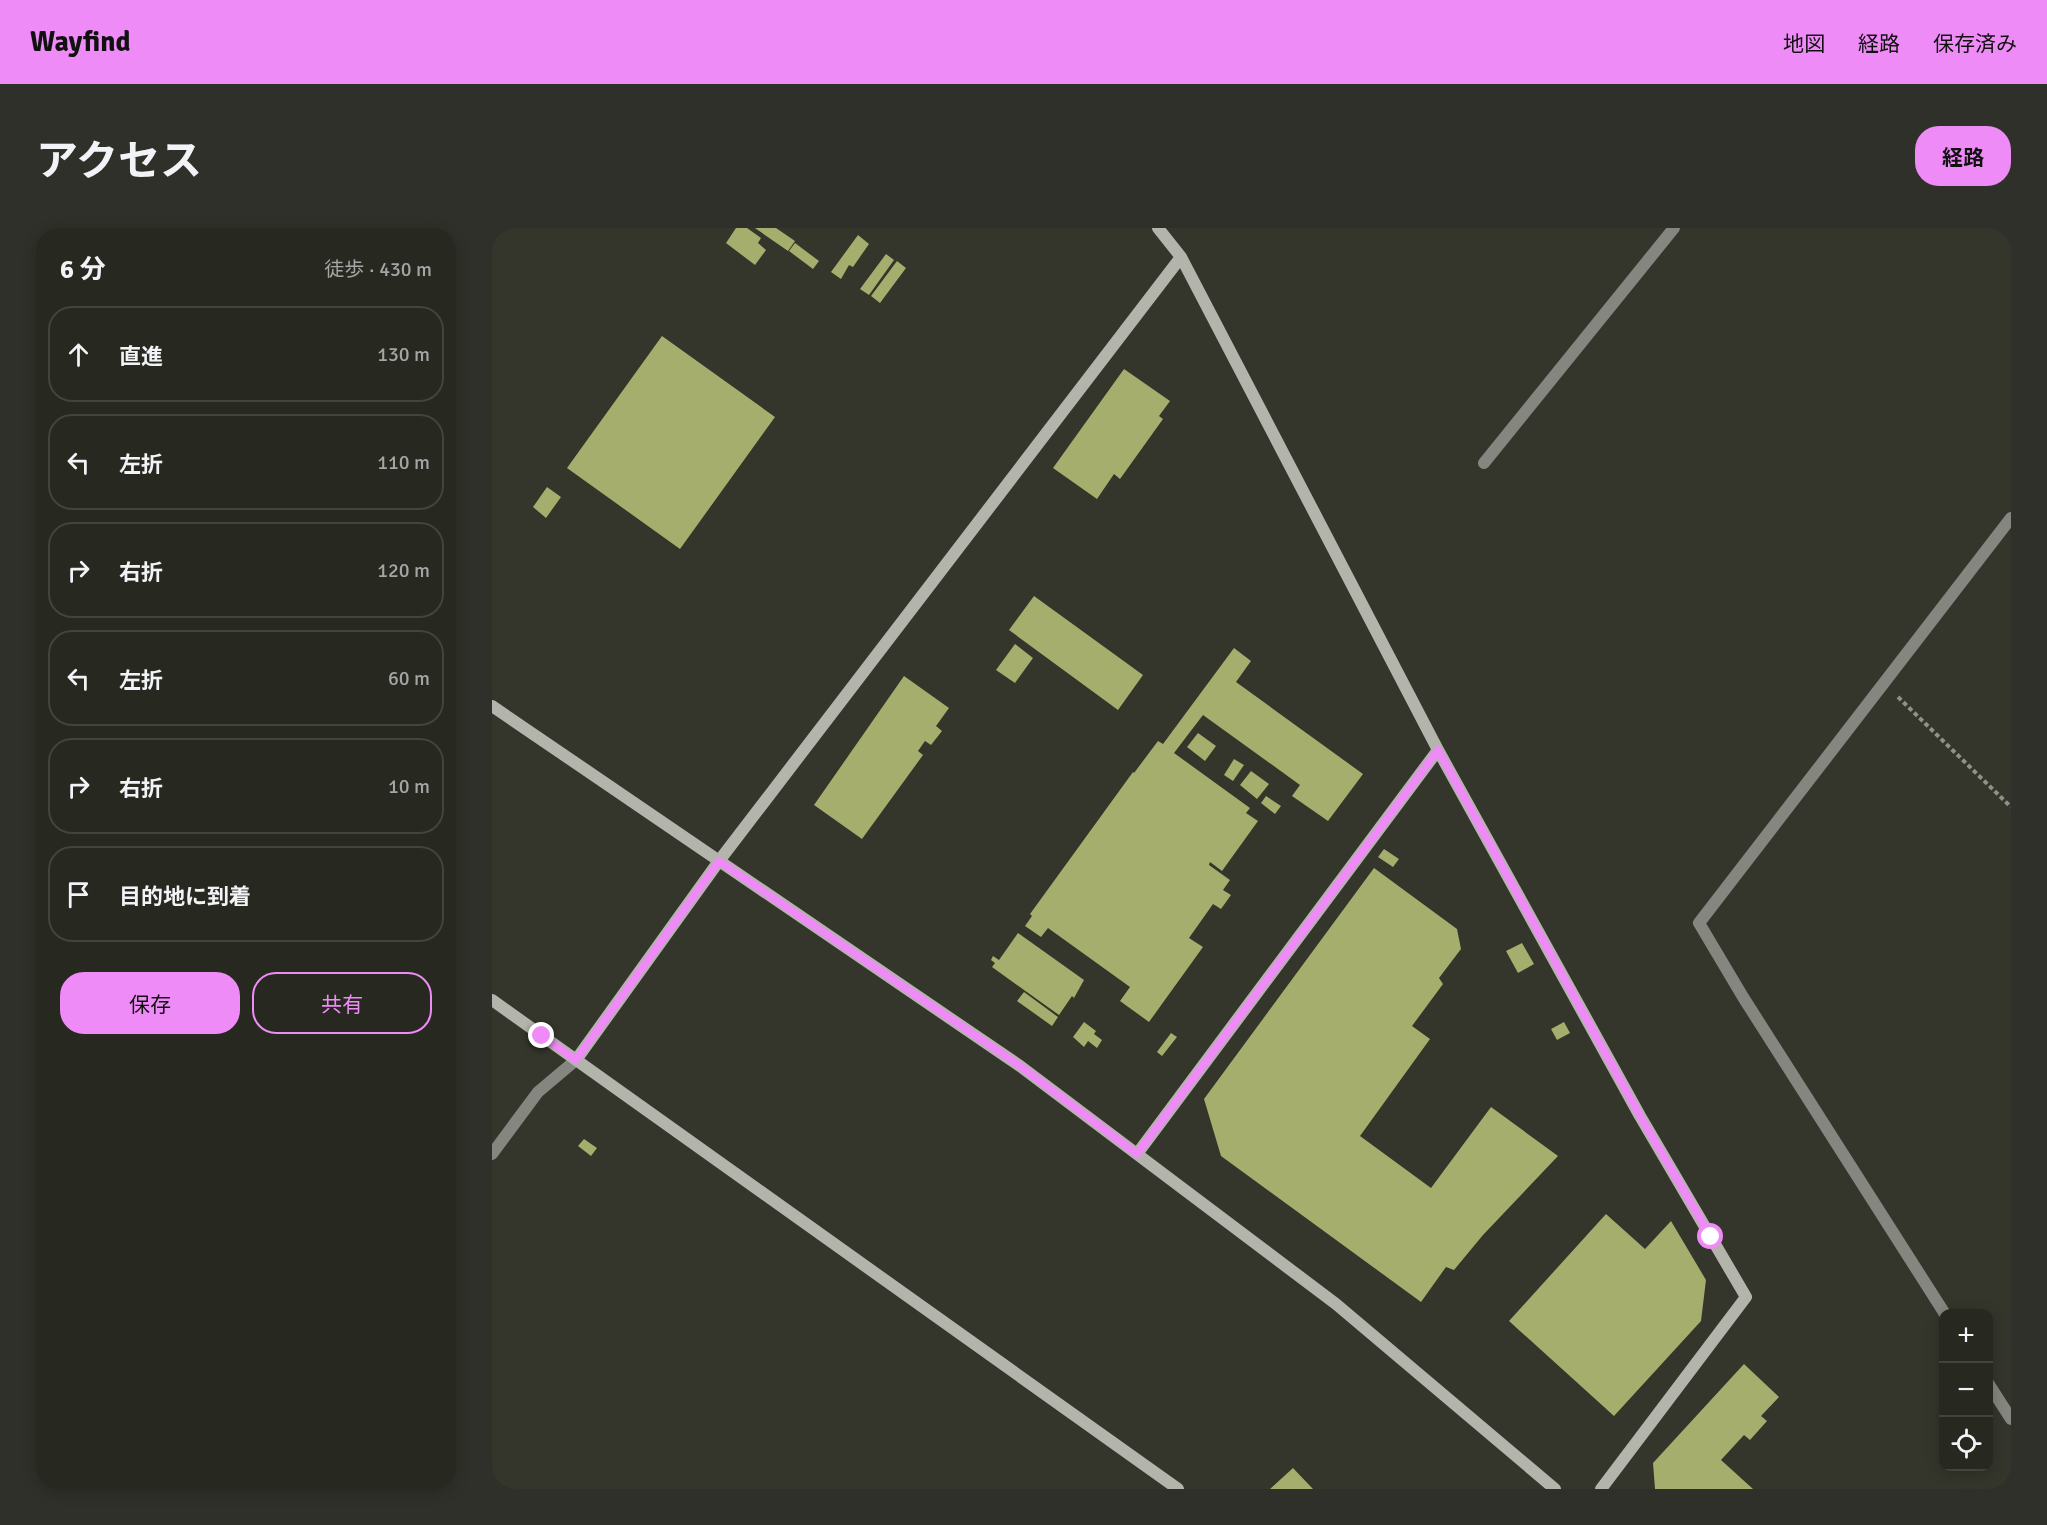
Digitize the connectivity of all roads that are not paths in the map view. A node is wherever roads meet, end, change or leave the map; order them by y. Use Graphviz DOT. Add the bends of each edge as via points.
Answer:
graph roads {
  1 [pos="1158,228"];
  2 [pos="1674,228"];
  3 [pos="1181,257"];
  4 [pos="1484,463"];
  5 [pos="2011,518"];
  6 [pos="492,706"];
  7 [pos="1438,750"];
  8 [pos="719,861"];
  9 [pos="492,1000"];
  10 [pos="576,1060"];
  11 [pos="492,1154"];
  12 [pos="1137,1154"];
  13 [pos="1942,1309"];
  14 [pos="1993,1390"];
  15 [pos="2011,1419"];
  16 [pos="1178,1489"];
  17 [pos="1555,1489"];
  18 [pos="1601,1489"];
  1 -- 3 [label="street"];
  2 -- 4 [label="street"];
  3 -- 7 [label="street"];
  3 -- 8 [label="street"];
  5 -- 13 [label="street" via="1700,923"];
  6 -- 8 [label="street"];
  7 -- 12 [label="street"];
  7 -- 18 [label="street" via="1634,1105 1746,1297"];
  8 -- 10 [label="street"];
  8 -- 12 [label="street" via="1020,1066"];
  9 -- 10 [label="street"];
  10 -- 11 [label="street" via="538,1092"];
  10 -- 16 [label="street"];
  12 -- 17 [label="street" via="1336,1304"];
  14 -- 15 [label="street"];
}
